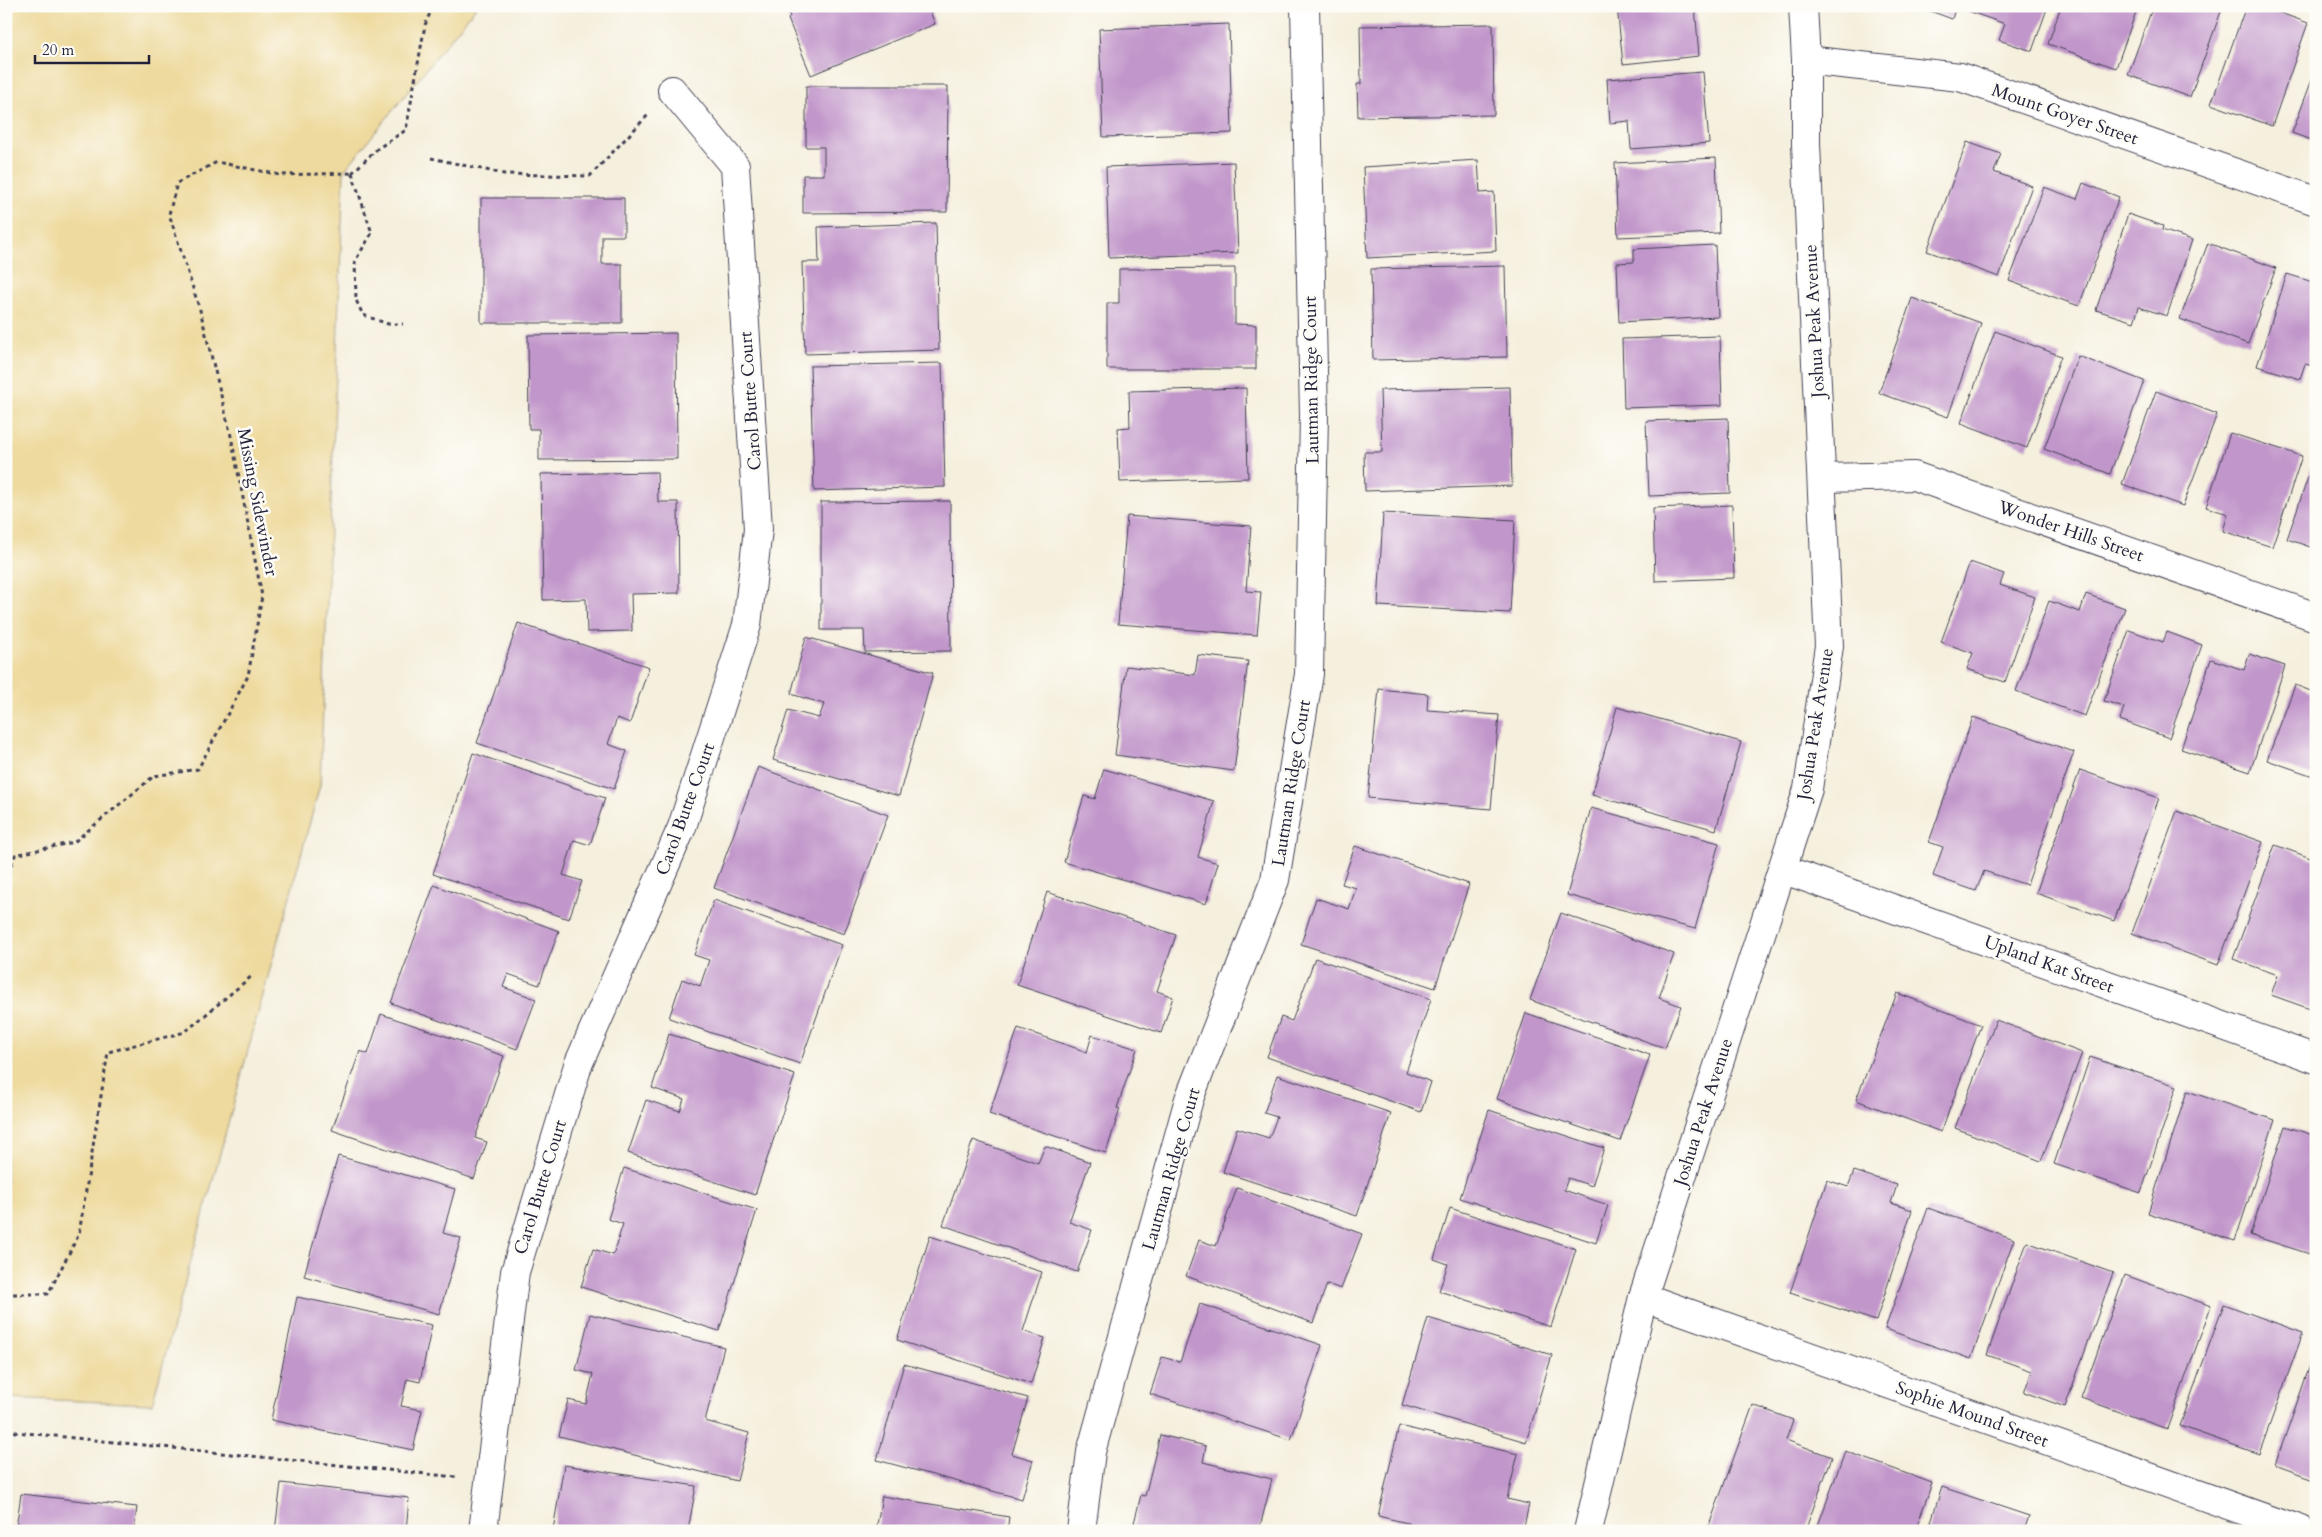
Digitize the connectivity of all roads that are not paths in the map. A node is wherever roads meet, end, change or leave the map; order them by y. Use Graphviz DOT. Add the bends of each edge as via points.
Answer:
graph roads {
  1 [pos="1304,6"];
  2 [pos="1803,6"];
  3 [pos="1806,60"];
  4 [pos="672,90"];
  5 [pos="2316,201"];
  6 [pos="1822,478"];
  7 [pos="2316,617"];
  8 [pos="1782,869"];
  9 [pos="2316,1059"];
  10 [pos="1643,1297"];
  11 [pos="483,1531"];
  12 [pos="1081,1531"];
  13 [pos="1588,1531"];
  14 [pos="2301,1531"];
  1 -- 12 [label="street, Lautman Ridge Court" via="1314,415 1309,674 1275,880 1189,1099 1091,1452"];
  2 -- 3 [label="street, Joshua Peak Avenue"];
  3 -- 5 [label="street, Mount Goyer Street" via="1960,77"];
  3 -- 6 [label="street, Joshua Peak Avenue" via="1806,144"];
  4 -- 11 [label="street, Carol Butte Court" via="735,166 758,529 747,625 682,827 578,1065 514,1272"];
  6 -- 7 [label="street, Wonder Hills Street" via="1914,476"];
  6 -- 8 [label="street, Joshua Peak Avenue" via="1829,646 1808,789"];
  8 -- 9 [label="street, Upland Kat Street"];
  8 -- 10 [label="street, Joshua Peak Avenue"];
  10 -- 13 [label="street, Joshua Peak Avenue"];
  10 -- 14 [label="street, Sophie Mound Street"];
}
